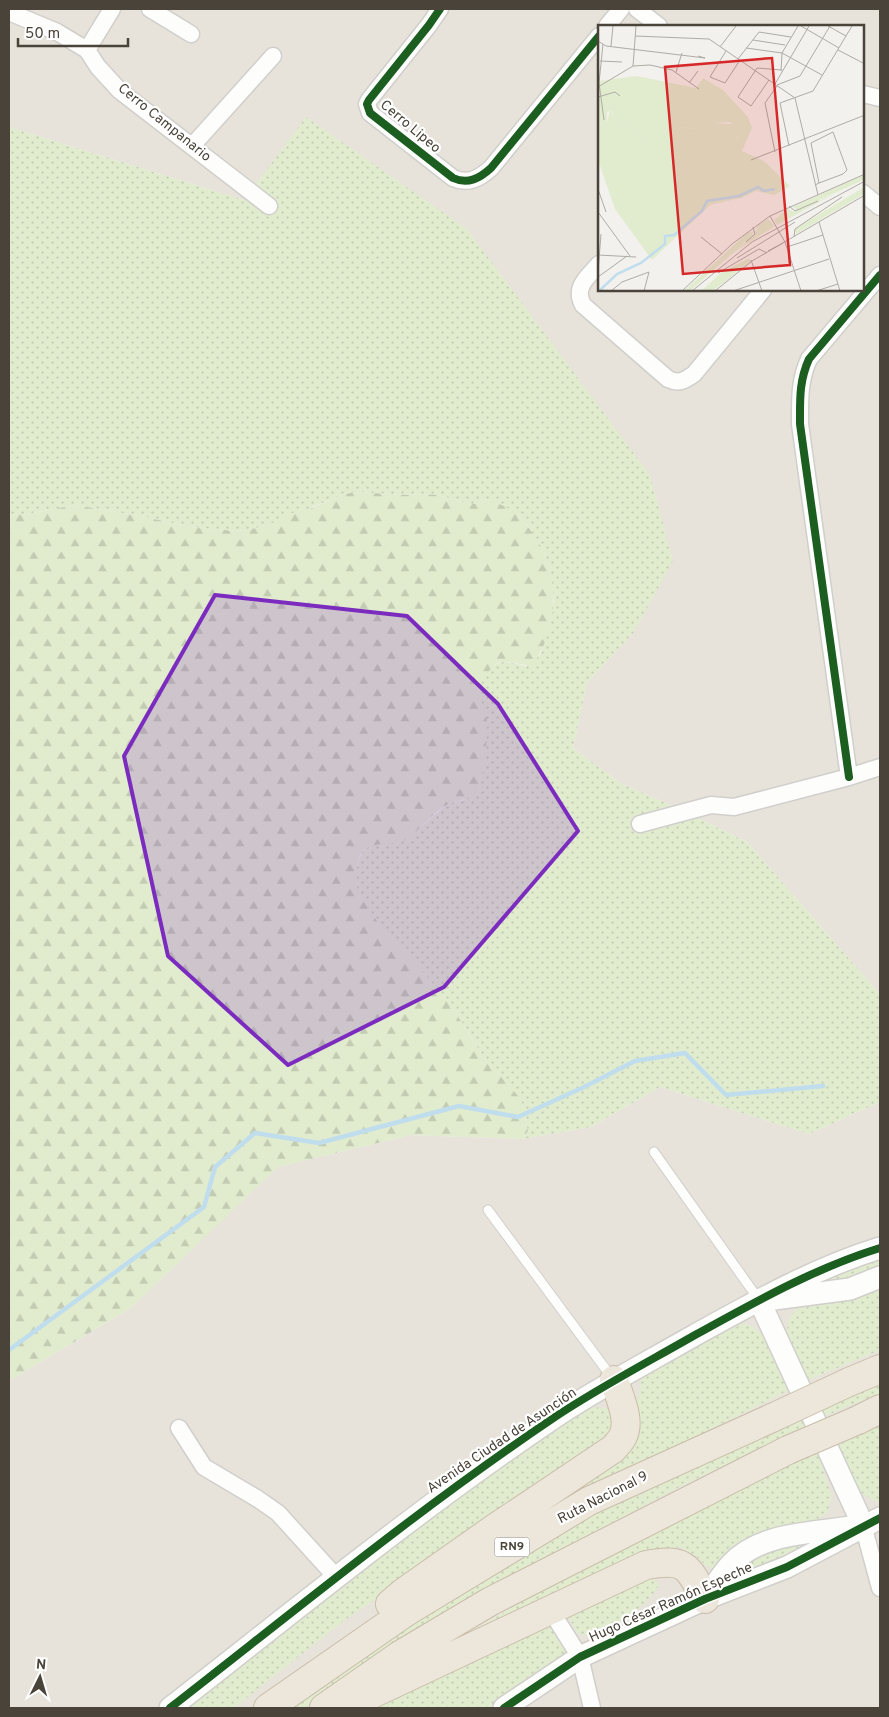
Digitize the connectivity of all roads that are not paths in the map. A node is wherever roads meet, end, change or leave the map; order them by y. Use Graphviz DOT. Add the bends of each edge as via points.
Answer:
graph roads {
  1 [pos="112,9"];
  2 [pos="150,9"];
  3 [pos="440,9"];
  4 [pos="621,9"];
  5 [pos="637,9"];
  6 [pos="9,12"];
  7 [pos="608,25"];
  8 [pos="658,25"];
  9 [pos="191,34"];
  10 [pos="598,37"];
  11 [pos="87,50"];
  12 [pos="273,56"];
  13 [pos="864,94"];
  14 [pos="880,98"];
  15 [pos="192,146"];
  16 [pos="864,194"];
  17 [pos="269,206"];
  18 [pos="880,207"];
  19 [pos="598,265"];
  20 [pos="880,275"];
  21 [pos="762,291"];
  22 [pos="880,766"];
  23 [pos="849,777"];
  24 [pos="640,824"];
  25 [pos="654,1152"];
  26 [pos="488,1210"];
  27 [pos="880,1248"];
  28 [pos="880,1277"];
  29 [pos="759,1300"];
  30 [pos="880,1369"];
  31 [pos="614,1380"];
  32 [pos="869,1414"];
  33 [pos="179,1428"];
  34 [pos="872,1522"];
  35 [pos="878,1563"];
  36 [pos="336,1578"];
  37 [pos="880,1588"];
  38 [pos="705,1599"];
  39 [pos="551,1611"];
  40 [pos="580,1658"];
  41 [pos="279,1701"];
  42 [pos="170,1708"];
  43 [pos="324,1708"];
  44 [pos="343,1708"];
  45 [pos="504,1708"];
  46 [pos="592,1708"];
  1 -- 11 [label="street"];
  2 -- 9 [label="street"];
  3 -- 10 [label="street, Cerro Lipeo" via="367,104 370,113 385,125 453,178 466,182 480,178 491,168"];
  4 -- 7 [label="street"];
  5 -- 8 [label="street"];
  6 -- 11 [label="street, Cerro Campanario" via="57,32"];
  11 -- 15 [label="street, Cerro Campanario" via="120,91"];
  12 -- 15 [label="street"];
  13 -- 14 [label="street"];
  15 -- 17 [label="street, Cerro Campanario"];
  16 -- 18 [label="street"];
  19 -- 21 [label="street" via="578,290 583,305 675,382 684,381 694,374"];
  20 -- 23 [label="street" via="809,359 802,373 800,393 800,424"];
  22 -- 23 [label="street"];
  23 -- 24 [label="street" via="734,807 711,805"];
  25 -- 29 [label="lane"];
  26 -- 31 [label="lane"];
  27 -- 29 [label="street, Avenida Ciudad de Asunción" via="832,1264"];
  28 -- 29 [label="street, Avenida Ciudad de Asunción" via="850,1289"];
  29 -- 31 [label="street, Avenida Ciudad de Asunción"];
  29 -- 34 [label="street"];
  30 -- 41 [label="highway, Ruta Nacional 9 / RN9, bridge" via="589,1501 406,1612"];
  31 -- 36 [label="street, Avenida Ciudad de Asunción" via="556,1416 437,1500"];
  31 -- 41 [label="highway" via="625,1425 623,1436 613,1449 404,1592"];
  32 -- 43 [label="highway, bridge" via="788,1450 491,1601 400,1656"];
  33 -- 36 [label="street" via="204,1467 278,1513"];
  34 -- 35 [label="street"];
  34 -- 38 [label="street, Hugo César Ramón Espeche" via="786,1567"];
  34 -- 38 [label="street, Hugo César Ramón Espeche" via="760,1544 731,1564"];
  35 -- 37 [label="street"];
  36 -- 42 [label="street, Avenida Ciudad de Asunción"];
  38 -- 39 [label="highway" via="695,1578 682,1564 667,1561 646,1565"];
  38 -- 40 [label="street, Hugo César Ramón Espeche"];
  39 -- 40 [label="street"];
  39 -- 44 [label="highway"];
  40 -- 45 [label="street, Hugo César Ramón Espeche"];
  40 -- 46 [label="street"];
}
